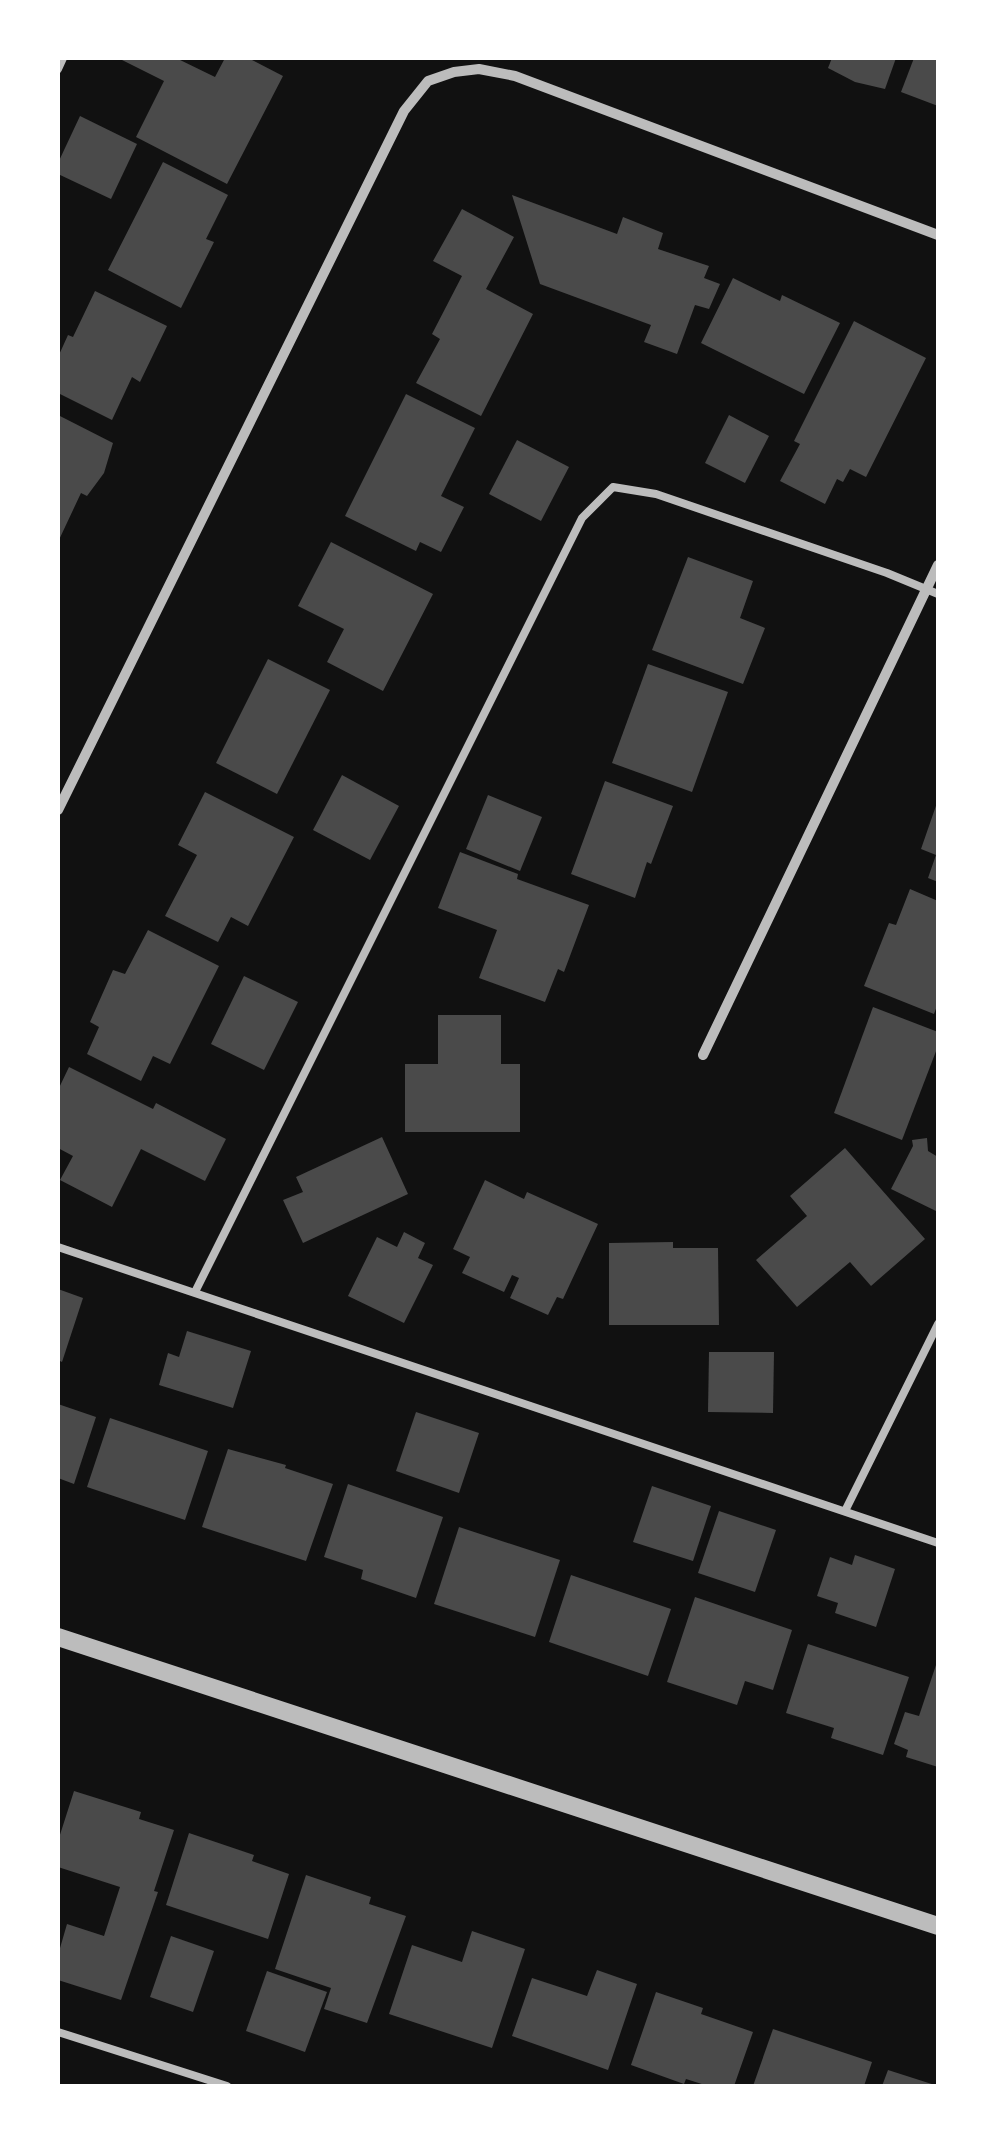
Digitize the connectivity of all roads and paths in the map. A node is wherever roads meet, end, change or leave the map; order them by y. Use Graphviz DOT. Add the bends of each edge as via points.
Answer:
graph roads {
  1 [pos="63,58"];
  2 [pos="58,69"];
  3 [pos="938,235"];
  4 [pos="938,566"];
  5 [pos="927,588"];
  6 [pos="938,594"];
  7 [pos="58,810"];
  8 [pos="703,1055"];
  9 [pos="58,1247"];
  10 [pos="196,1292"];
  11 [pos="938,1324"];
  12 [pos="845,1512"];
  13 [pos="938,1543"];
  14 [pos="58,1637"];
  15 [pos="938,1926"];
  16 [pos="58,2032"];
  17 [pos="226,2086"];
  1 -- 2 [label="lane"];
  3 -- 7 [label="street" via="515,76 479,69 428,81 404,111"];
  4 -- 5 [label="street"];
  5 -- 6 [label="lane"];
  5 -- 8 [label="street"];
  5 -- 10 [label="lane" via="656,494 613,488 582,518"];
  9 -- 10 [label="lane"];
  10 -- 12 [label="lane"];
  11 -- 12 [label="lane"];
  12 -- 13 [label="lane"];
  14 -- 15 [label="street"];
  16 -- 17 [label="lane"];
}
